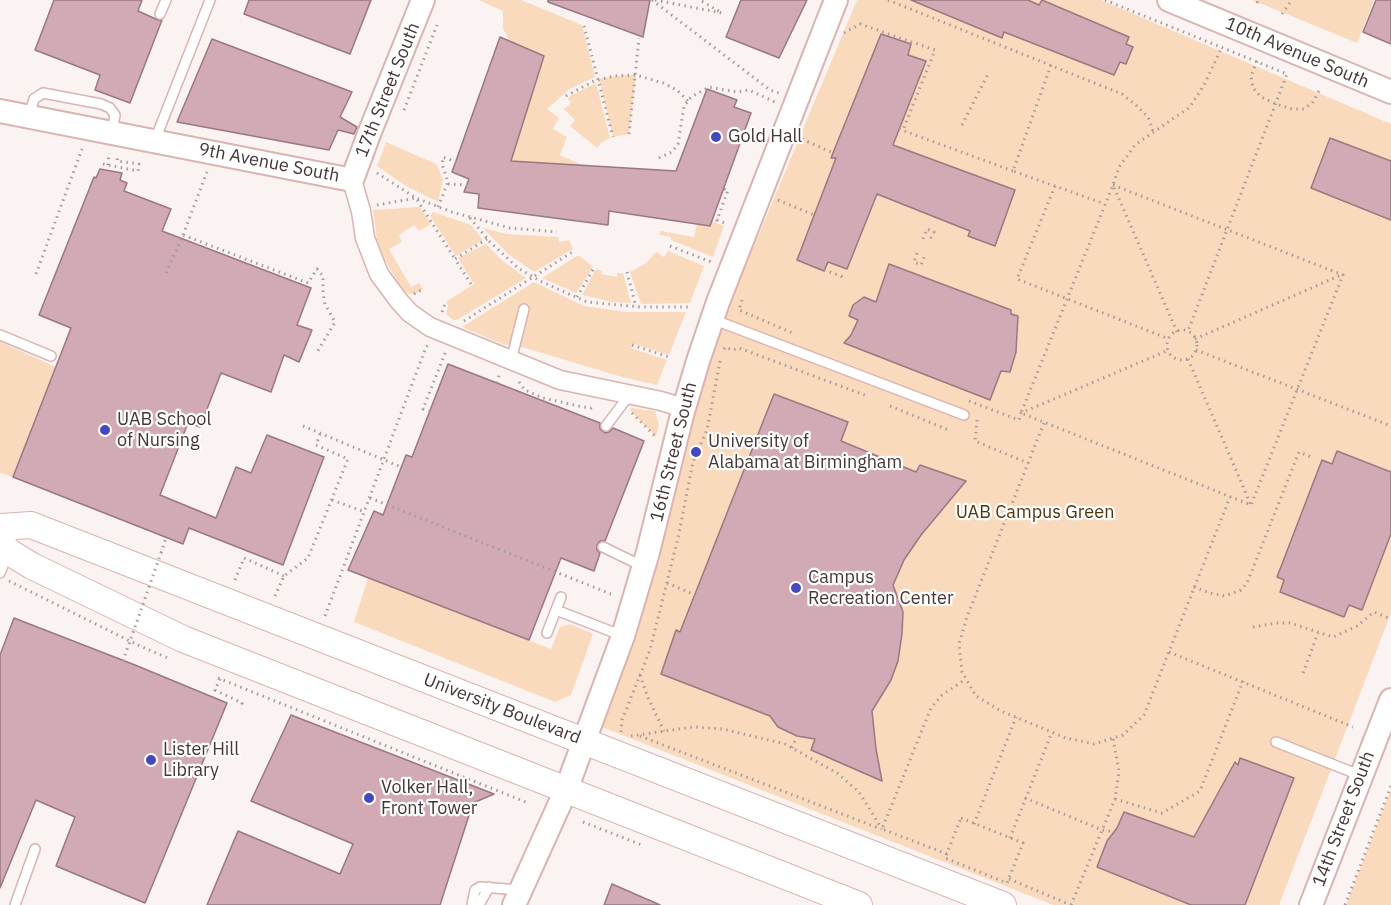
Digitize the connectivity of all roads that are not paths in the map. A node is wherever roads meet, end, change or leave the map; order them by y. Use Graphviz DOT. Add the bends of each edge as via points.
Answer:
graph roads {
  1 [pos="166,0"];
  2 [pos="210,0"];
  3 [pos="423,0"];
  4 [pos="836,0"];
  5 [pos="1169,0"];
  6 [pos="160,14"];
  7 [pos="1391,92"];
  8 [pos="0,111"];
  9 [pos="155,140"];
  10 [pos="363,181"];
  11 [pos="524,309"];
  12 [pos="712,319"];
  13 [pos="0,334"];
  14 [pos="51,356"];
  15 [pos="511,360"];
  16 [pos="631,401"];
  17 [pos="684,408"];
  18 [pos="964,415"];
  19 [pos="606,426"];
  20 [pos="0,527"];
  21 [pos="603,547"];
  22 [pos="3,555"];
  23 [pos="644,567"];
  24 [pos="561,597"];
  25 [pos="556,610"];
  26 [pos="548,633"];
  27 [pos="623,636"];
  28 [pos="1391,700"];
  29 [pos="584,741"];
  30 [pos="1276,742"];
  31 [pos="1362,776"];
  32 [pos="566,790"];
  33 [pos="35,849"];
  34 [pos="489,887"];
  35 [pos="518,897"];
  36 [pos="15,905"];
  37 [pos="472,905"];
  38 [pos="479,905"];
  39 [pos="859,905"];
  40 [pos="1003,905"];
  41 [pos="1311,905"];
  1 -- 6 [label="lane"];
  2 -- 9 [label="lane"];
  3 -- 10 [label="street, 17th Street South" via="369,134"];
  4 -- 12 [label="street, 16th Street South"];
  5 -- 7 [label="street, 10th Avenue South"];
  8 -- 9 [label="street, 9th Avenue South" via="110,142"];
  9 -- 10 [label="street, 9th Avenue South"];
  10 -- 15 [label="street, 9th Avenue South" via="361,211 370,256 399,301 430,327"];
  11 -- 15 [label="lane"];
  12 -- 17 [label="street, 16th Street South"];
  12 -- 18 [label="lane"];
  13 -- 14 [label="lane"];
  15 -- 16 [label="street, 9th Avenue South" via="560,380"];
  16 -- 17 [label="street, 9th Avenue South"];
  16 -- 19 [label="lane"];
  17 -- 23 [label="street, 16th Street South"];
  20 -- 29 [label="main road, University Boulevard" via="31,525"];
  21 -- 23 [label="lane"];
  22 -- 32 [label="main road" via="183,639"];
  23 -- 27 [label="street, 16th Street South"];
  24 -- 25 [label="lane"];
  25 -- 26 [label="lane"];
  25 -- 27 [label="lane"];
  27 -- 29 [label="street, 16th Street South"];
  28 -- 31 [label="street, 14th Street South"];
  29 -- 32 [label="street, 16th Street South"];
  29 -- 40 [label="main road, University Boulevard"];
  30 -- 31 [label="lane"];
  31 -- 41 [label="street, 14th Street South"];
  32 -- 35 [label="street, 16th Street South"];
  32 -- 39 [label="main road"];
  33 -- 36 [label="lane"];
  34 -- 35 [label="lane"];
  34 -- 37 [label="lane" via="476,891"];
  34 -- 38 [label="lane"];
}
